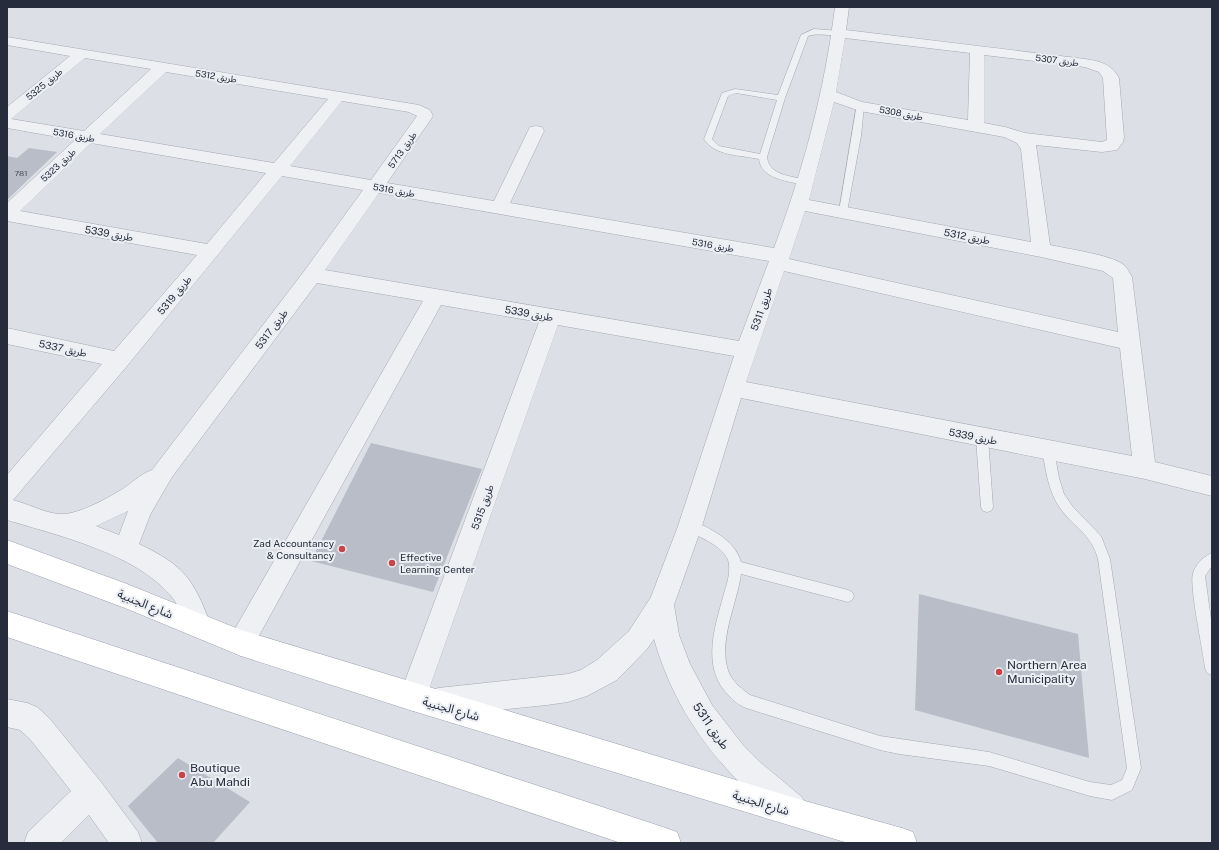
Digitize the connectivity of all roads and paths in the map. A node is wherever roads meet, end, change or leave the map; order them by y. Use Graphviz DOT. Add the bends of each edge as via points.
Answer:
graph roads {
  1 [pos="842,7"];
  2 [pos="839,33"];
  3 [pos="7,41"];
  4 [pos="977,50"];
  5 [pos="81,54"];
  6 [pos="162,67"];
  7 [pos="828,94"];
  8 [pos="338,96"];
  9 [pos="781,98"];
  10 [pos="860,106"];
  11 [pos="424,113"];
  12 [pos="7,115"];
  13 [pos="7,123"];
  14 [pos="976,127"];
  15 [pos="536,131"];
  16 [pos="87,137"];
  17 [pos="1022,138"];
  18 [pos="763,156"];
  19 [pos="278,170"];
  20 [pos="804,182"];
  21 [pos="376,187"];
  22 [pos="799,204"];
  23 [pos="499,208"];
  24 [pos="9,210"];
  25 [pos="843,212"];
  26 [pos="1041,250"];
  27 [pos="211,251"];
  28 [pos="779,260"];
  29 [pos="312,275"];
  30 [pos="436,296"];
  31 [pos="551,316"];
  32 [pos="7,336"];
  33 [pos="1129,342"];
  34 [pos="746,350"];
  35 [pos="120,360"];
  36 [pos="734,388"];
  37 [pos="982,438"];
  38 [pos="1048,450"];
  39 [pos="1145,469"];
  40 [pos="164,470"];
  41 [pos="1212,486"];
  42 [pos="7,492"];
  43 [pos="987,507"];
  44 [pos="7,509"];
  45 [pos="57,525"];
  46 [pos="690,526"];
  47 [pos="125,550"];
  48 [pos="7,552"];
  49 [pos="1212,559"];
  50 [pos="736,567"];
  51 [pos="848,596"];
  52 [pos="661,605"];
  53 [pos="7,624"];
  54 [pos="198,625"];
  55 [pos="241,643"];
  56 [pos="1212,668"];
  57 [pos="423,700"];
  58 [pos="7,713"];
  59 [pos="91,792"];
  60 [pos="805,816"];
  61 [pos="39,843"];
  62 [pos="127,843"];
  63 [pos="666,843"];
  64 [pos="902,843"];
  1 -- 2 [label="street, طريق 5311"];
  2 -- 4 [label="street, طريق 5307"];
  2 -- 7 [label="street, طريق 5311"];
  2 -- 9 [label="lane" via="814,31 805,35"];
  3 -- 5 [label="street, طريق 5312"];
  4 -- 14 [label="street"];
  4 -- 17 [label="street, طريق 5307" via="1090,64 1110,73 1116,137 1116,142 1111,146"];
  5 -- 6 [label="street, طريق 5312"];
  5 -- 12 [label="street, طريق 5325"];
  6 -- 8 [label="street, طريق 5312"];
  6 -- 16 [label="street, طريق 5323"];
  7 -- 10 [label="street, طريق 5308"];
  7 -- 20 [label="street, طريق 5311"];
  8 -- 11 [label="street, طريق 5312" via="413,108"];
  8 -- 19 [label="street, طريق 5319"];
  9 -- 18 [label="lane"];
  9 -- 18 [label="lane" via="729,92 724,98 708,139 717,148"];
  10 -- 14 [label="street, طريق 5308"];
  10 -- 25 [label="lane"];
  11 -- 21 [label="street, طريق 5713" via="423,121"];
  13 -- 16 [label="street, طريق 5316"];
  14 -- 17 [label="street, طريق 5308"];
  15 -- 23 [label="street"];
  16 -- 19 [label="street, طريق 5316"];
  16 -- 24 [label="street, طريق 5323"];
  17 -- 26 [label="street" via="1028,143"];
  18 -- 20 [label="lane" via="762,162 772,173"];
  19 -- 21 [label="street, طريق 5316"];
  19 -- 27 [label="street, طريق 5319"];
  20 -- 22 [label="street, طريق 5311"];
  21 -- 23 [label="street, طريق 5316"];
  21 -- 29 [label="street, طريق 5317"];
  22 -- 25 [label="street, طريق 5312"];
  22 -- 28 [label="street, طريق 5311"];
  23 -- 28 [label="street, طريق 5316"];
  24 -- 27 [label="street, طريق 5339"];
  25 -- 26 [label="street, طريق 5312"];
  26 -- 33 [label="street, طريق 5312" via="1108,265 1118,271 1122,277"];
  27 -- 35 [label="street, طريق 5319"];
  28 -- 33 [label="street, طريق 5316"];
  28 -- 34 [label="street, طريق 5311"];
  29 -- 30 [label="street, طريق 5339"];
  29 -- 40 [label="street, طريق 5317"];
  30 -- 31 [label="street, طريق 5339"];
  30 -- 55 [label="street"];
  31 -- 34 [label="street, طريق 5339"];
  31 -- 57 [label="street, طريق 5315"];
  32 -- 35 [label="street, طريق 5337"];
  33 -- 39 [label="street"];
  34 -- 36 [label="street, طريق 5311"];
  35 -- 42 [label="street, طريق 5319"];
  36 -- 37 [label="street, طريق 5339"];
  36 -- 46 [label="street, طريق 5311"];
  37 -- 38 [label="street, طريق 5339"];
  37 -- 43 [label="lane"];
  38 -- 39 [label="street, طريق 5339"];
  38 -- 50 [label="lane" via="1062,502 1093,532 1101,545 1104,558 1134,768 1127,785 1112,793 1090,790 989,760 880,743 746,702 729,686 720,666 719,645"];
  39 -- 41 [label="street, طريق 5339"];
  40 -- 45 [label="street, طريق 5317" via="143,489 96,516"];
  40 -- 47 [label="street, طريق 5317" via="141,508"];
  44 -- 45 [label="street"];
  45 -- 47 [label="street"];
  46 -- 50 [label="lane" via="724,546"];
  46 -- 52 [label="street, طريق 5311"];
  47 -- 54 [label="street" via="172,577 180,587"];
  48 -- 54 [label="main road, شارع الجنبية"];
  49 -- 56 [label="lane" via="1199,574"];
  50 -- 51 [label="lane"];
  52 -- 57 [label="street, طريق 5311" via="638,640 607,670 587,682 568,688"];
  52 -- 60 [label="street, طريق 5311" via="668,643 682,682 704,720 732,756 766,788"];
  53 -- 63 [label="main road"];
  54 -- 55 [label="main road, شارع الجنبية"];
  55 -- 57 [label="main road, شارع الجنبية"];
  57 -- 60 [label="main road, شارع الجنبية"];
  58 -- 59 [label="street" via="27,717 40,729"];
  59 -- 61 [label="street"];
  59 -- 62 [label="street"];
  60 -- 64 [label="main road, شارع الجنبية"];
}
